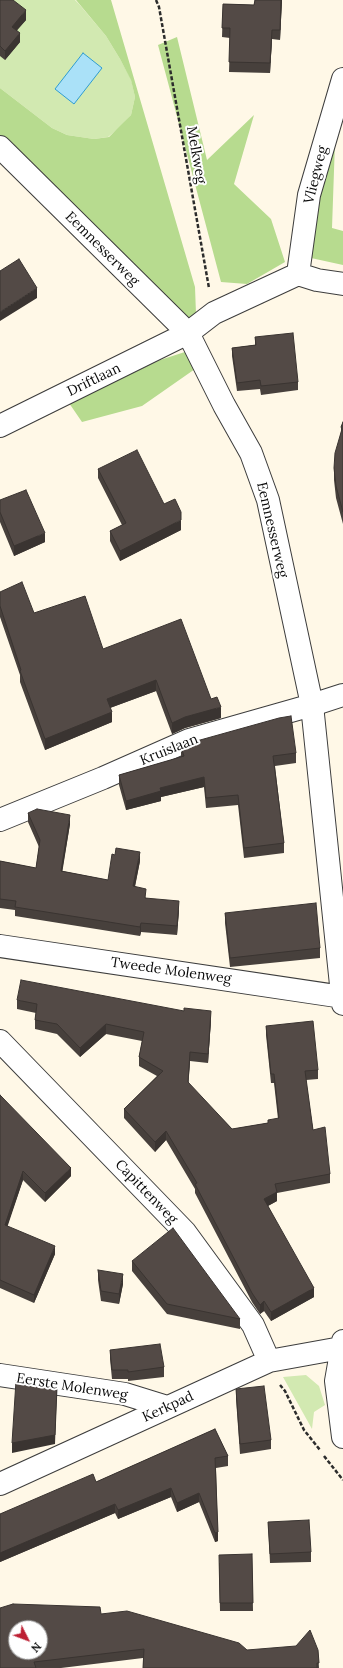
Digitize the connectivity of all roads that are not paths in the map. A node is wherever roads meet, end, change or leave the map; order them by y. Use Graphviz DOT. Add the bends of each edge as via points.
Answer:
graph roads {
  1 [pos="343,79"];
  2 [pos="0,147"];
  3 [pos="298,274"];
  4 [pos="343,284"];
  5 [pos="188,334"];
  6 [pos="0,426"];
  7 [pos="343,695"];
  8 [pos="312,705"];
  9 [pos="0,820"];
  10 [pos="0,946"];
  11 [pos="343,997"];
  12 [pos="343,1004"];
  13 [pos="0,1041"];
  14 [pos="342,1345"];
  15 [pos="269,1361"];
  16 [pos="0,1375"];
  17 [pos="167,1407"];
  18 [pos="343,1437"];
  19 [pos="0,1484"];
  1 -- 3 [label="street, Vliegweg" via="309,195"];
  2 -- 5 [label="street, Eemnesserweg"];
  3 -- 4 [label="street"];
  3 -- 5 [label="street, Driftlaan" via="214,313"];
  5 -- 6 [label="street, Driftlaan"];
  5 -- 8 [label="street, Eemnesserweg" via="251,453 268,500"];
  7 -- 8 [label="street, Kruislaan"];
  8 -- 9 [label="street, Kruislaan" via="189,740"];
  8 -- 11 [label="street, Eemnesserweg"];
  10 -- 11 [label="street, Tweede Molenweg"];
  11 -- 12 [label="street, Eemnesserweg"];
  13 -- 15 [label="street, Capittenweg" via="185,1232 253,1325"];
  14 -- 15 [label="street, Kerkpad"];
  14 -- 18 [label="street" via="336,1380"];
  15 -- 17 [label="street, Kerkpad"];
  16 -- 17 [label="street, Eerste Molenweg" via="125,1394"];
  17 -- 19 [label="street, Kerkpad"];
}
